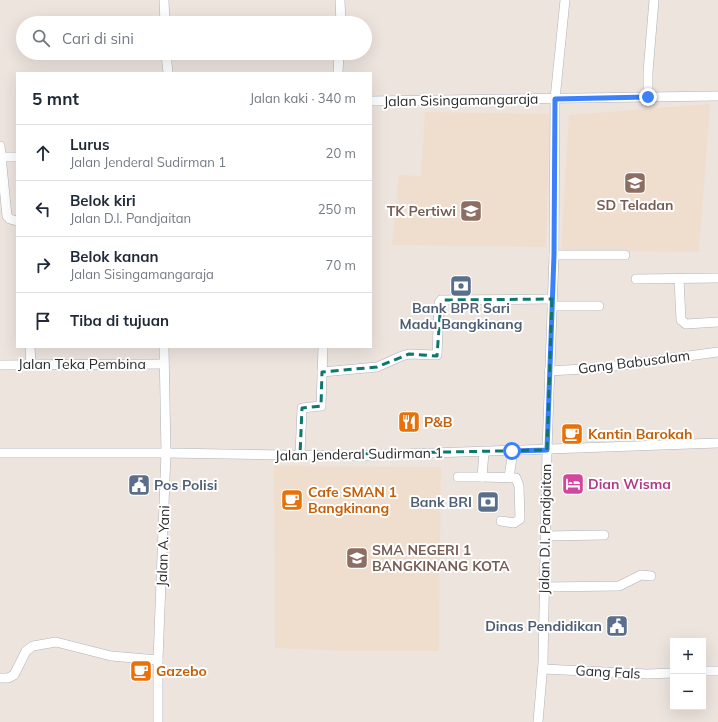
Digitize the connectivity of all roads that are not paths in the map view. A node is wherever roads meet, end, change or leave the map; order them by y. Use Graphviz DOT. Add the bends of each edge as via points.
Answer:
graph roads {
  1 [pos="164,0"];
  2 [pos="340,0"];
  3 [pos="565,0"];
  4 [pos="654,0"];
  5 [pos="165,16"];
  6 [pos="341,16"];
  7 [pos="167,60"];
  8 [pos="339,60"];
  9 [pos="168,72"];
  10 [pos="338,72"];
  11 [pos="718,96"];
  12 [pos="648,97"];
  13 [pos="555,99"];
  14 [pos="372,101"];
  15 [pos="0,146"];
  16 [pos="1,157"];
  17 [pos="16,157"];
  18 [pos="3,211"];
  19 [pos="16,221"];
  20 [pos="554,255"];
  21 [pos="625,255"];
  22 [pos="718,278"];
  23 [pos="636,279"];
  24 [pos="679,279"];
  25 [pos="552,302"];
  26 [pos="599,306"];
  27 [pos="718,322"];
  28 [pos="30,348"];
  29 [pos="164,348"];
  30 [pos="323,348"];
  31 [pos="718,352"];
  32 [pos="164,364"];
  33 [pos="0,365"];
  34 [pos="31,365"];
  35 [pos="550,371"];
  36 [pos="322,372"];
  37 [pos="718,443"];
  38 [pos="547,450"];
  39 [pos="512,451"];
  40 [pos="484,452"];
  41 [pos="166,453"];
  42 [pos="0,454"];
  43 [pos="300,455"];
  44 [pos="458,477"];
  45 [pos="482,477"];
  46 [pos="509,477"];
  47 [pos="501,522"];
  48 [pos="604,535"];
  49 [pos="545,536"];
  50 [pos="651,576"];
  51 [pos="544,587"];
  52 [pos="158,660"];
  53 [pos="543,669"];
  54 [pos="706,671"];
  55 [pos="718,671"];
  56 [pos="670,673"];
  57 [pos="0,678"];
  58 [pos="158,722"];
  59 [pos="538,722"];
  1 -- 5 [label="street"];
  2 -- 6 [label="street"];
  3 -- 13 [label="street, Jalan D.I. Pandjaitan"];
  4 -- 12 [label="street"];
  7 -- 9 [label="street"];
  8 -- 10 [label="street"];
  11 -- 12 [label="street, Jalan Sisingamangaraja"];
  12 -- 13 [label="street, Jalan Sisingamangaraja"];
  13 -- 14 [label="street, Jalan Sisingamangaraja"];
  13 -- 20 [label="street, Jalan D.I. Pandjaitan"];
  15 -- 16 [label="street"];
  16 -- 17 [label="street"];
  16 -- 18 [label="street"];
  18 -- 19 [label="street" via="10,220"];
  20 -- 21 [label="street"];
  20 -- 25 [label="street, Jalan D.I. Pandjaitan"];
  22 -- 24 [label="street"];
  23 -- 24 [label="street"];
  24 -- 27 [label="street" via="681,320 686,324"];
  25 -- 26 [label="street"];
  25 -- 35 [label="street, Jalan D.I. Pandjaitan"];
  25 -- 36 [label="street" via="441,300 437,355 410,354 377,368"];
  28 -- 34 [label="street"];
  29 -- 32 [label="street, Jalan A. Yani"];
  30 -- 36 [label="street"];
  31 -- 35 [label="street, Gang Babusalam" via="629,365"];
  32 -- 34 [label="street, Jalan Teka Pembina"];
  32 -- 41 [label="street, Jalan A. Yani"];
  33 -- 34 [label="street, Jalan Teka Pembina"];
  35 -- 38 [label="street, Jalan D.I. Pandjaitan"];
  36 -- 43 [label="street" via="321,406 302,408"];
  37 -- 38 [label="street, Jalan Jenderal Sudirman 1"];
  38 -- 39 [label="street, Jalan Jenderal Sudirman 1"];
  38 -- 49 [label="street, Jalan D.I. Pandjaitan"];
  39 -- 40 [label="street, Jalan Jenderal Sudirman 1"];
  39 -- 46 [label="street"];
  40 -- 43 [label="street, Jalan Jenderal Sudirman 1"];
  40 -- 45 [label="street"];
  41 -- 42 [label="street, Jalan Jenderal Sudirman 1"];
  41 -- 43 [label="street, Jalan Jenderal Sudirman 1"];
  41 -- 52 [label="street, Jalan A. Yani"];
  44 -- 45 [label="street"];
  45 -- 46 [label="street"];
  46 -- 47 [label="street" via="516,478 519,486 520,519 514,523"];
  48 -- 49 [label="street"];
  49 -- 51 [label="street, Jalan D.I. Pandjaitan"];
  50 -- 51 [label="street" via="641,575 619,586"];
  51 -- 53 [label="street, Jalan D.I. Pandjaitan"];
  52 -- 57 [label="street" via="111,656 56,642 33,646 26,651 14,675"];
  52 -- 58 [label="street, Jalan A. Yani"];
  53 -- 56 [label="street, Gang Fals"];
  53 -- 59 [label="street, Jalan D.I. Pandjaitan"];
  54 -- 55 [label="street"];
}
